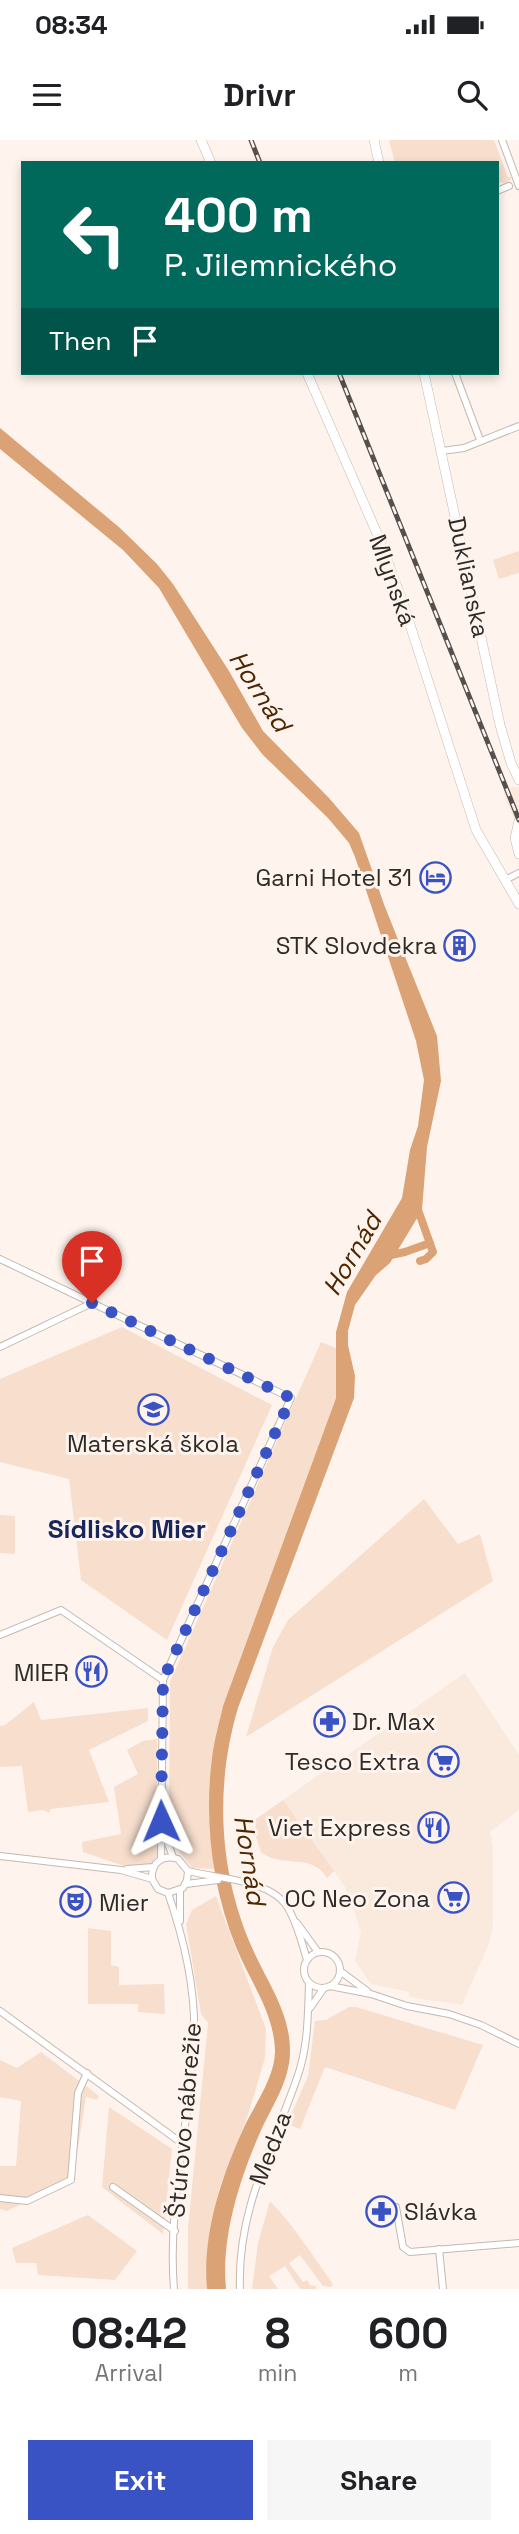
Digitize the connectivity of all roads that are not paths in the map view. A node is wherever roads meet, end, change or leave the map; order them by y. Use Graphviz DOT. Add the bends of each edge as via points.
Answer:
graph roads {
  1 [pos="201,140"];
  2 [pos="374,140"];
  3 [pos="502,140"];
  4 [pos="210,161"];
  5 [pos="379,161"];
  6 [pos="509,186"];
  7 [pos="519,186"];
  8 [pos="499,190"];
  9 [pos="308,375"];
  10 [pos="424,375"];
  11 [pos="456,375"];
  12 [pos="519,426"];
  13 [pos="480,440"];
  14 [pos="442,452"];
  15 [pos="519,780"];
  16 [pos="519,821"];
  17 [pos="519,854"];
  18 [pos="519,873"];
  19 [pos="505,880"];
  20 [pos="519,904"];
  21 [pos="0,1258"];
  22 [pos="92,1303"];
  23 [pos="0,1347"];
  24 [pos="0,1635"];
  25 [pos="163,1680"];
  26 [pos="161,1825"];
  27 [pos="0,1856"];
  28 [pos="173,1857"];
  29 [pos="161,1859"];
  30 [pos="153,1867"];
  31 [pos="121,1870"];
  32 [pos="188,1871"];
  33 [pos="152,1879"];
  34 [pos="203,1879"];
  35 [pos="186,1884"];
  36 [pos="180,1891"];
  37 [pos="168,1893"];
  38 [pos="292,1916"];
  39 [pos="180,1927"];
  40 [pos="318,1952"];
  41 [pos="307,1960"];
  42 [pos="340,1972"];
  43 [pos="309,1983"];
  44 [pos="327,1987"];
  45 [pos="371,1994"];
  46 [pos="309,2010"];
  47 [pos="0,2011"];
  48 [pos="519,2044"];
  49 [pos="87,2073"];
  50 [pos="183,2144"];
  51 [pos="113,2187"];
  52 [pos="0,2198"];
  53 [pos="396,2207"];
  54 [pos="175,2231"];
  55 [pos="519,2243"];
  56 [pos="439,2249"];
  57 [pos="174,2289"];
  58 [pos="240,2289"];
  59 [pos="443,2289"];
  1 -- 4 [label="street"];
  2 -- 5 [label="street"];
  3 -- 7 [label="street"];
  6 -- 8 [label="street"];
  9 -- 19 [label="street, Mlynská" via="384,551 476,830"];
  10 -- 14 [label="street, Duklianska"];
  11 -- 13 [label="street"];
  12 -- 13 [label="street"];
  13 -- 14 [label="street"];
  14 -- 15 [label="street, Duklianska" via="500,725"];
  16 -- 17 [label="street" via="515,838"];
  18 -- 19 [label="street"];
  19 -- 20 [label="street, Mlynská"];
  21 -- 22 [label="street"];
  22 -- 23 [label="street"];
  22 -- 25 [label="street" via="291,1398"];
  24 -- 25 [label="street" via="61,1610"];
  25 -- 26 [label="street"];
  26 -- 28 [label="street"];
  26 -- 29 [label="street"];
  27 -- 31 [label="street"];
  28 -- 29 [label="street"];
  28 -- 32 [label="street"];
  29 -- 30 [label="street"];
  30 -- 31 [label="street"];
  30 -- 33 [label="street"];
  31 -- 33 [label="street"];
  32 -- 34 [label="street"];
  32 -- 35 [label="street"];
  33 -- 37 [label="street" via="158,1889"];
  34 -- 35 [label="street"];
  34 -- 38 [label="street" via="262,1887 276,1894"];
  35 -- 36 [label="street"];
  36 -- 37 [label="street"];
  36 -- 39 [label="street"];
  37 -- 39 [label="street"];
  38 -- 40 [label="street"];
  38 -- 41 [label="street"];
  39 -- 50 [label="street, Štúrovo nábrežie" via="194,2038"];
  40 -- 41 [label="street"];
  40 -- 42 [label="street" via="333,1955"];
  41 -- 43 [label="street" via="304,1972"];
  42 -- 44 [label="street"];
  42 -- 45 [label="street"];
  43 -- 44 [label="street"];
  43 -- 46 [label="street, Medza"];
  44 -- 45 [label="street"];
  44 -- 46 [label="street"];
  45 -- 48 [label="street" via="449,2014"];
  46 -- 58 [label="street, Medza" via="298,2077 249,2207"];
  47 -- 49 [label="street"];
  49 -- 50 [label="street"];
  49 -- 52 [label="street" via="78,2093 71,2180 27,2201"];
  50 -- 54 [label="street, Štúrovo nábrežie"];
  51 -- 54 [label="street, Štúrovo nábrežie"];
  53 -- 56 [label="street" via="403,2247 410,2252"];
  54 -- 57 [label="street, Štúrovo nábrežie"];
  55 -- 56 [label="street"];
  56 -- 59 [label="street"];
}
